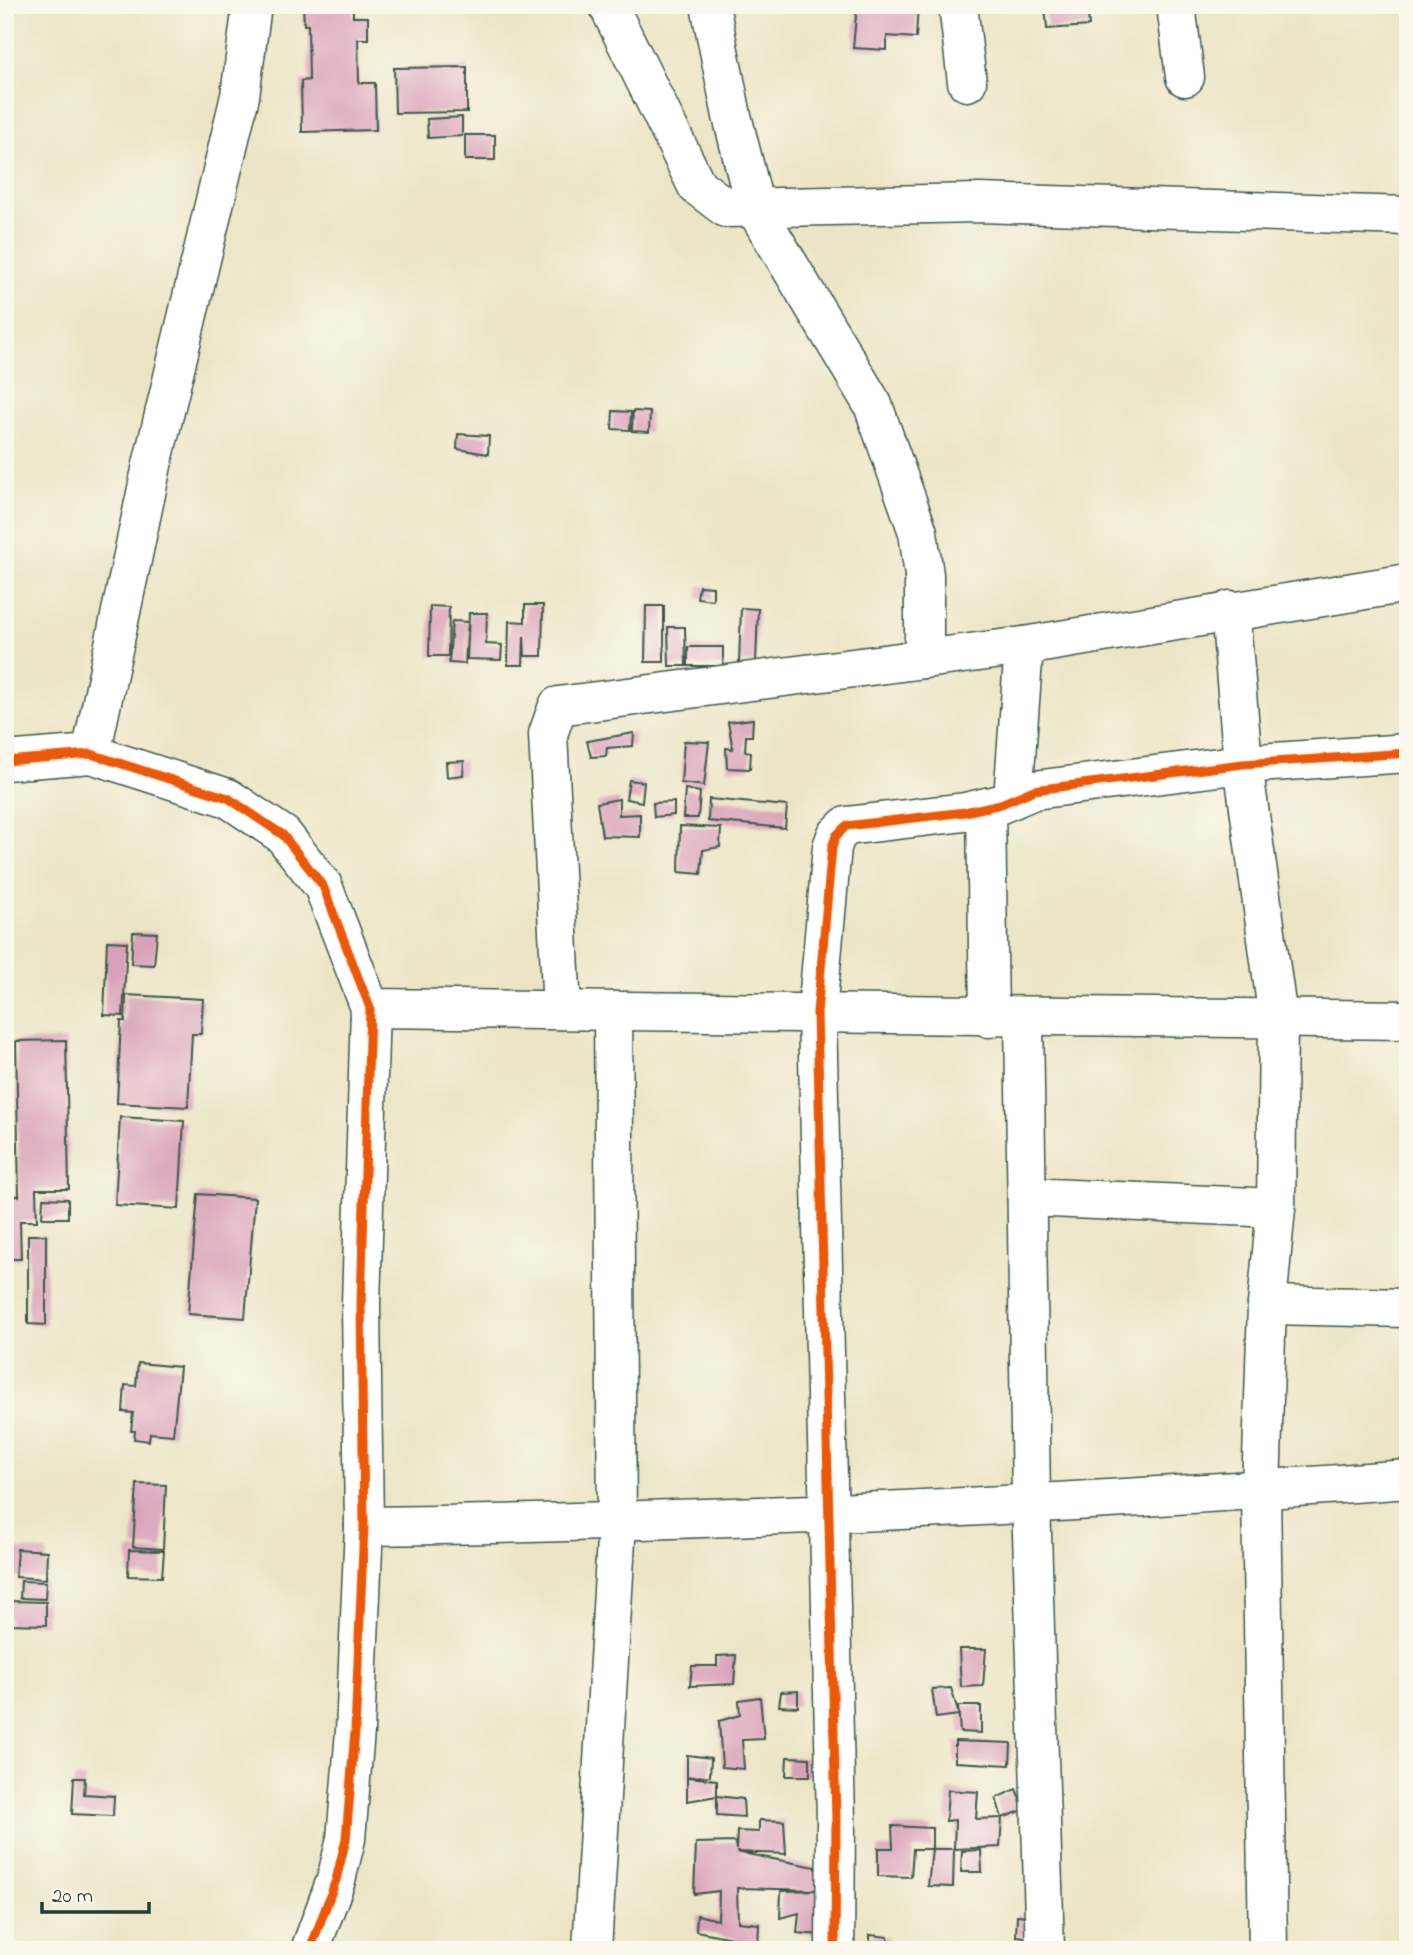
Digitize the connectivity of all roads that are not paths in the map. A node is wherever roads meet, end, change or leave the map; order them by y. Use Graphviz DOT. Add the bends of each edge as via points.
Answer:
graph roads {
  1 [pos="252,5"];
  2 [pos="608,5"];
  3 [pos="710,5"];
  4 [pos="958,5"];
  5 [pos="1176,5"];
  6 [pos="1185,77"];
  7 [pos="967,82"];
  8 [pos="755,208"];
  9 [pos="1408,216"];
  10 [pos="1408,583"];
  11 [pos="1230,610"];
  12 [pos="1024,646"];
  13 [pos="924,659"];
  14 [pos="1408,753"];
  15 [pos="91,754"];
  16 [pos="5,761"];
  17 [pos="1243,764"];
  18 [pos="999,803"];
  19 [pos="370,1008"];
  20 [pos="562,1010"];
  21 [pos="613,1011"];
  22 [pos="817,1013"];
  23 [pos="1007,1017"];
  24 [pos="1278,1019"];
  25 [pos="1408,1020"];
  26 [pos="1027,1197"];
  27 [pos="1276,1208"];
  28 [pos="1267,1306"];
  29 [pos="1408,1308"];
  30 [pos="1408,1479"];
  31 [pos="1261,1490"];
  32 [pos="1031,1502"];
  33 [pos="827,1512"];
  34 [pos="617,1523"];
  35 [pos="364,1526"];
  36 [pos="310,1950"];
  37 [pos="592,1950"];
  38 [pos="835,1950"];
  39 [pos="1045,1950"];
  40 [pos="1268,1950"];
  1 -- 15 [label="street" via="240,96 152,465"];
  2 -- 8 [label="street" via="697,186 726,208"];
  3 -- 8 [label="street"];
  4 -- 7 [label="street"];
  5 -- 6 [label="street"];
  8 -- 9 [label="street" via="981,203"];
  8 -- 13 [label="street" via="873,405 918,533 924,575"];
  10 -- 11 [label="street"];
  11 -- 12 [label="street"];
  11 -- 17 [label="street"];
  12 -- 13 [label="street"];
  12 -- 18 [label="street"];
  13 -- 20 [label="street" via="558,706 548,734"];
  14 -- 17 [label="street"];
  15 -- 16 [label="street"];
  15 -- 19 [label="street" via="228,798 283,835 323,886"];
  17 -- 18 [label="street" via="1034,790"];
  17 -- 24 [label="street"];
  18 -- 22 [label="street" via="846,826 836,835"];
  18 -- 23 [label="street"];
  19 -- 20 [label="street"];
  19 -- 35 [label="street" via="361,1304"];
  20 -- 21 [label="street"];
  21 -- 22 [label="street"];
  21 -- 34 [label="street"];
  22 -- 23 [label="street"];
  22 -- 33 [label="street"];
  23 -- 24 [label="street"];
  23 -- 26 [label="street"];
  24 -- 25 [label="street"];
  24 -- 27 [label="street"];
  26 -- 27 [label="street"];
  26 -- 32 [label="street"];
  27 -- 28 [label="street"];
  28 -- 29 [label="street"];
  28 -- 31 [label="street"];
  30 -- 31 [label="street"];
  31 -- 32 [label="street"];
  31 -- 40 [label="street"];
  32 -- 33 [label="street"];
  32 -- 39 [label="street"];
  33 -- 34 [label="street"];
  33 -- 38 [label="street"];
  34 -- 35 [label="street"];
  34 -- 37 [label="street"];
  35 -- 36 [label="street" via="345,1839 336,1880"];
}
